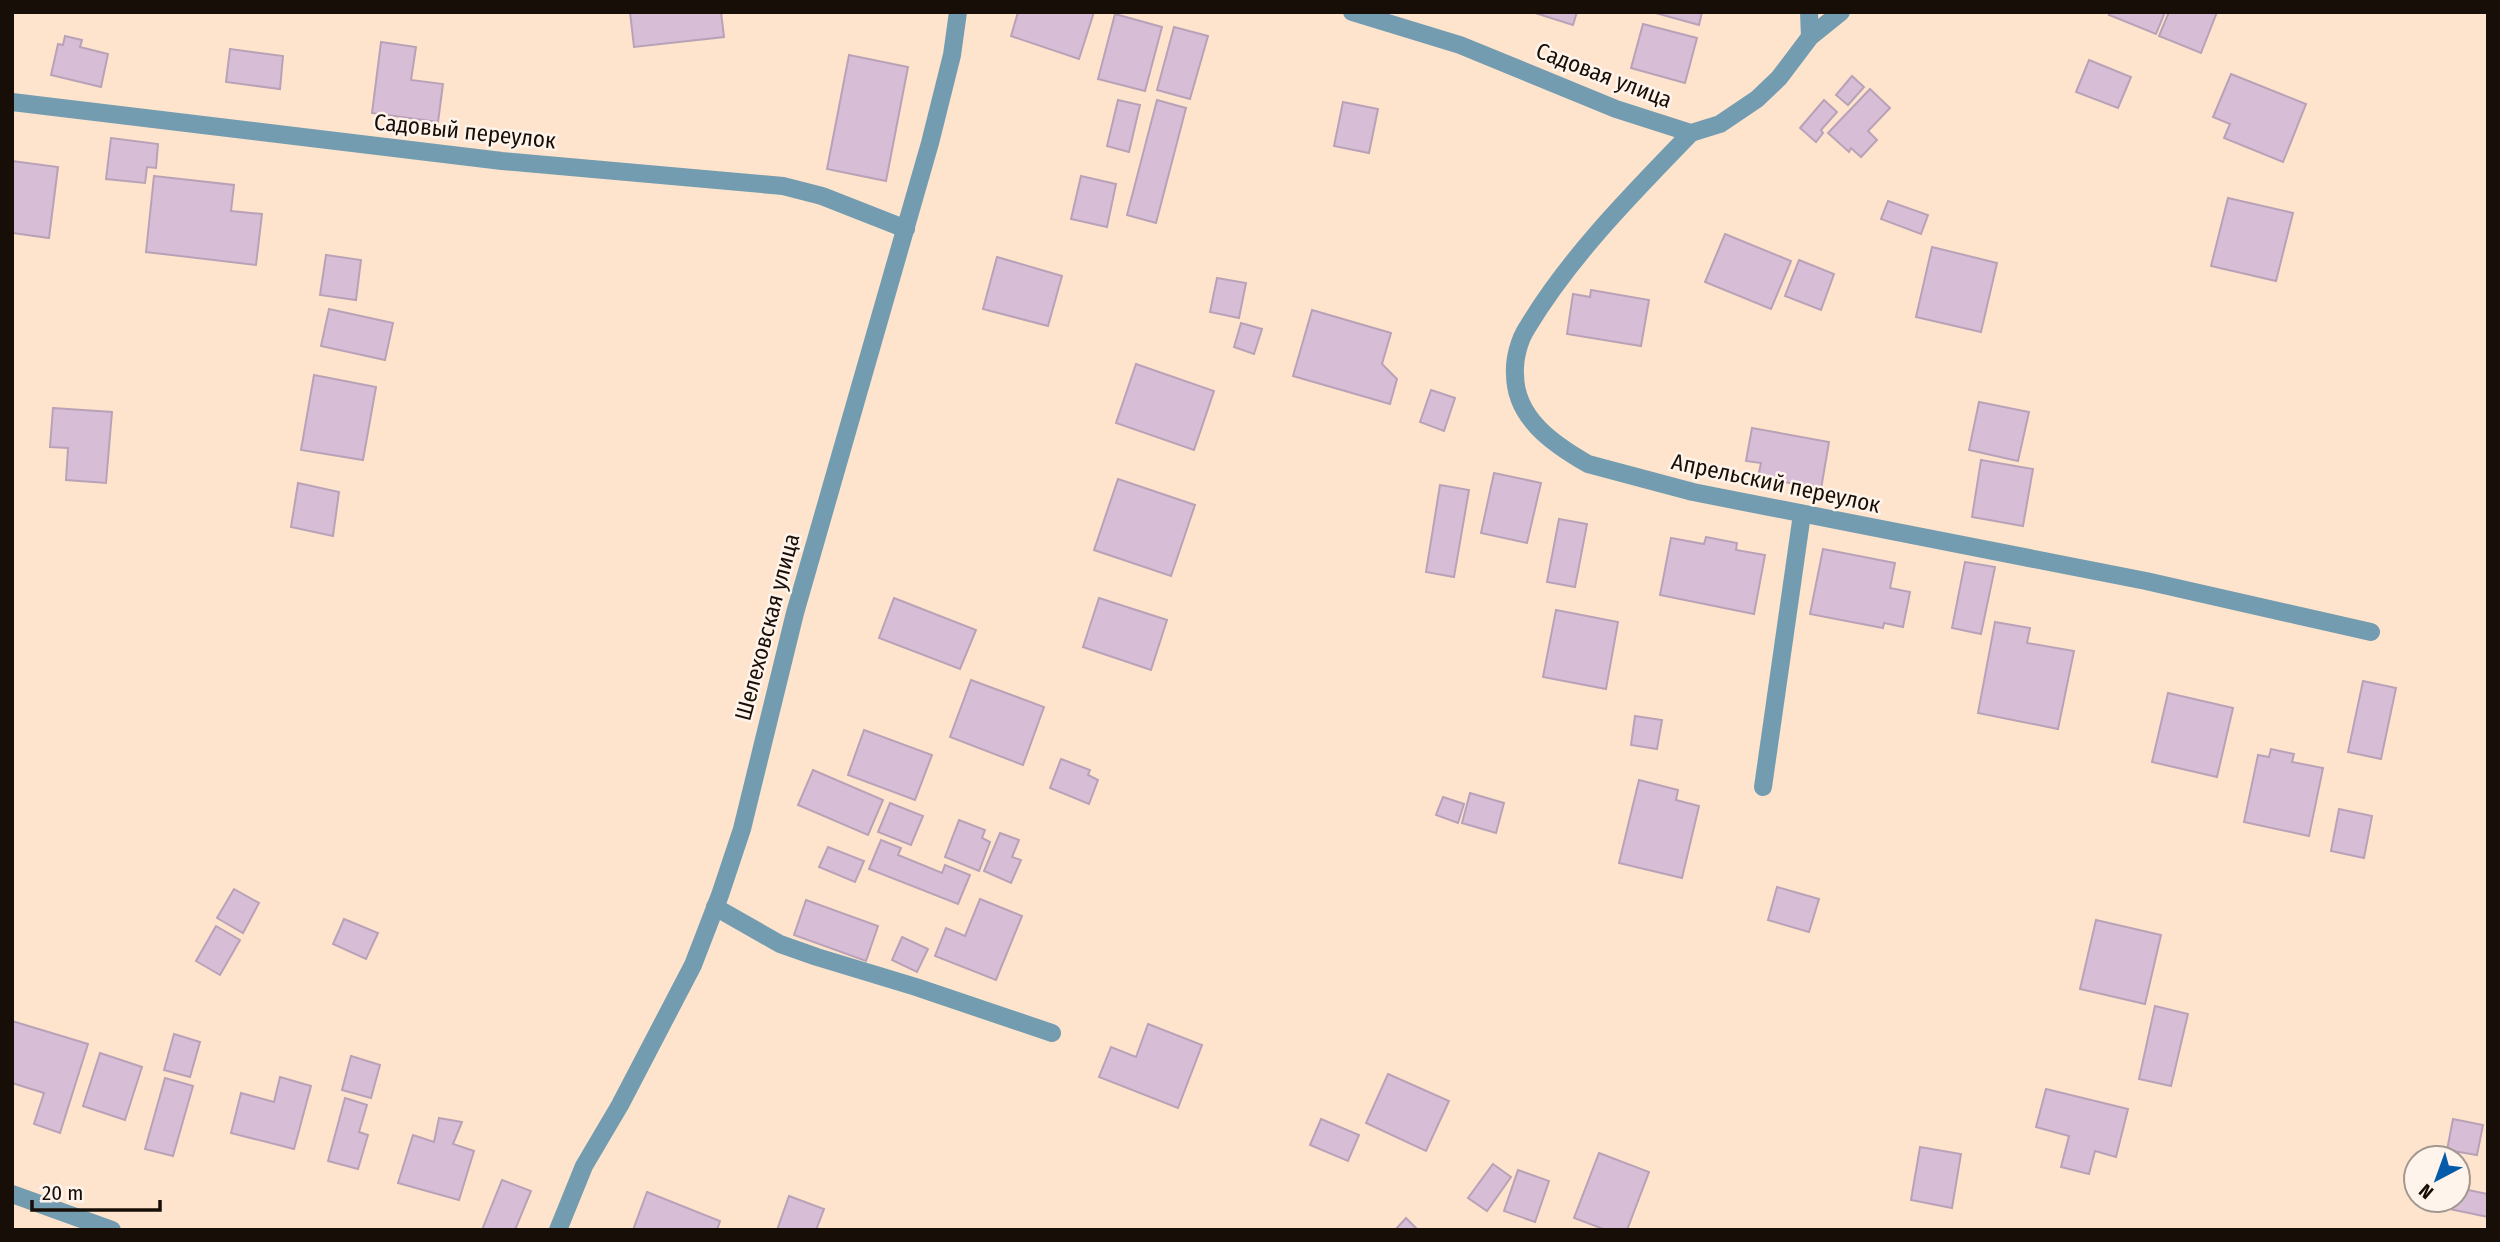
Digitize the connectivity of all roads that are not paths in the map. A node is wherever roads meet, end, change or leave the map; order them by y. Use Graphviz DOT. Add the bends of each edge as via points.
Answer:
graph roads {
  1 [pos="958,12"];
  2 [pos="1352,12"];
  3 [pos="1810,12"];
  4 [pos="1841,12"];
  5 [pos="1810,37"];
  6 [pos="12,102"];
  7 [pos="1691,133"];
  8 [pos="905,229"];
  9 [pos="1802,514"];
  10 [pos="2371,632"];
  11 [pos="1763,787"];
  12 [pos="715,907"];
  13 [pos="1052,1033"];
  14 [pos="12,1195"];
  15 [pos="112,1230"];
  16 [pos="558,1230"];
  1 -- 8 [label="street, Шелеховская улица" via="952,55"];
  2 -- 7 [label="street, Садовая улица" via="1460,45 1616,109"];
  3 -- 5 [label="street"];
  4 -- 5 [label="street, Садовая улица"];
  5 -- 7 [label="street, Садовая улица" via="1757,99 1720,124"];
  6 -- 8 [label="street, Садовый переулок" via="502,162 783,186 822,196"];
  7 -- 9 [label="street, Апрельский переулок" via="1577,259 1525,330 1514,375 1522,408 1532,424 1588,464"];
  8 -- 12 [label="street, Шелеховская улица" via="795,613 742,829"];
  9 -- 10 [label="street, Апрельский переулок" via="2146,581"];
  9 -- 11 [label="street"];
  12 -- 13 [label="street" via="780,943 817,957"];
  12 -- 16 [label="street, Шелеховская улица" via="693,965 584,1166"];
  14 -- 15 [label="street"];
}
